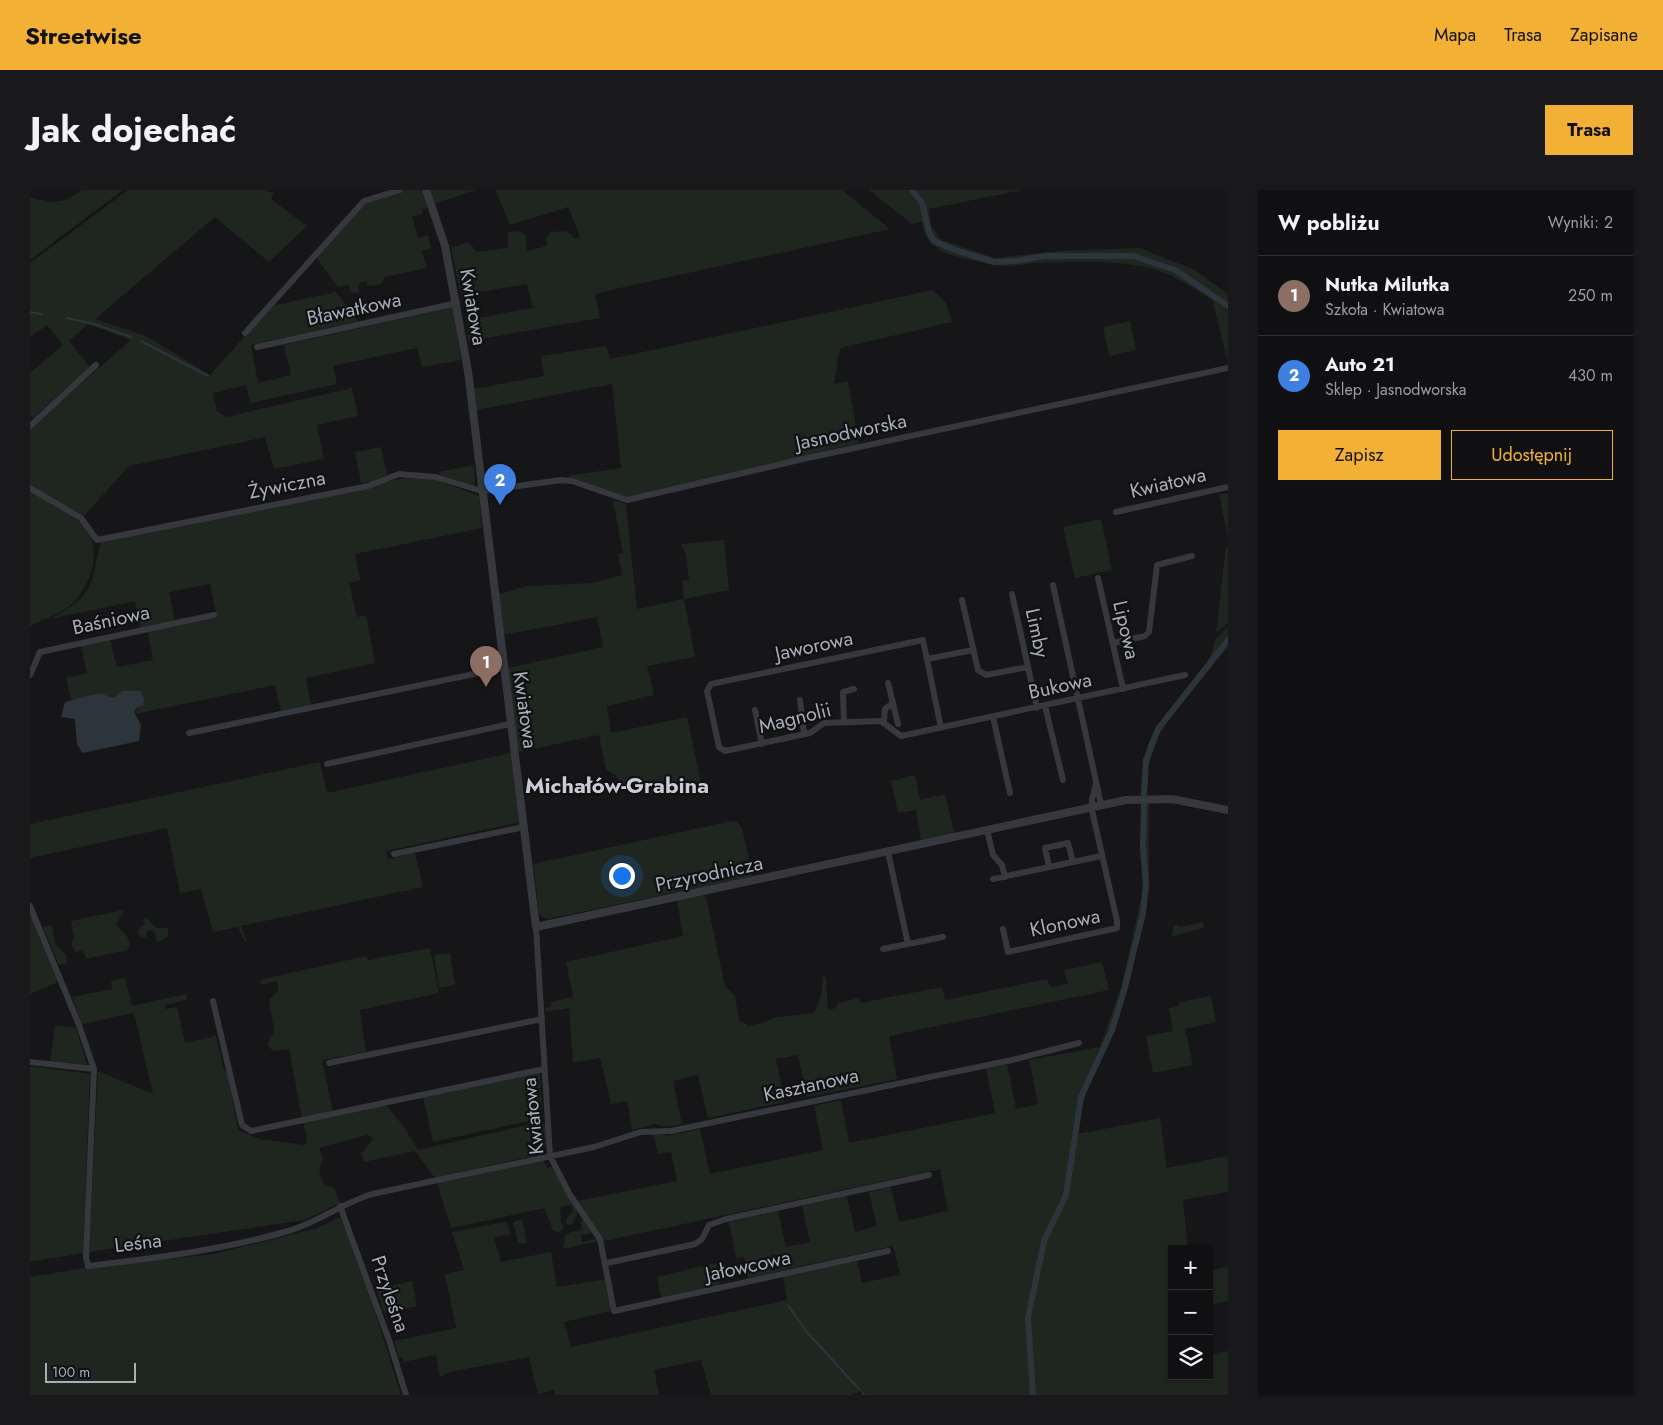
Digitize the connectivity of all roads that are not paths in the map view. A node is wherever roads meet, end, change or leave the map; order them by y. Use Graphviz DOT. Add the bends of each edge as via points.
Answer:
graph roads {
  1 [pos="400,190"];
  2 [pos="427,191"];
  3 [pos="457,303"];
  4 [pos="245,333"];
  5 [pos="257,347"];
  6 [pos="96,365"];
  7 [pos="1228,368"];
  8 [pos="30,426"];
  9 [pos="1228,487"];
  10 [pos="30,488"];
  11 [pos="482,491"];
  12 [pos="1116,512"];
  13 [pos="1192,556"];
  14 [pos="1098,578"];
  15 [pos="1053,585"];
  16 [pos="1012,594"];
  17 [pos="962,600"];
  18 [pos="214,615"];
  19 [pos="1113,643"];
  20 [pos="973,650"];
  21 [pos="927,659"];
  22 [pos="1028,667"];
  23 [pos="503,668"];
  24 [pos="30,675"];
  25 [pos="1185,676"];
  26 [pos="888,683"];
  27 [pos="711,684"];
  28 [pos="854,689"];
  29 [pos="1123,689"];
  30 [pos="1078,699"];
  31 [pos="800,700"];
  32 [pos="893,703"];
  33 [pos="1045,706"];
  34 [pos="1037,708"];
  35 [pos="755,710"];
  36 [pos="993,718"];
  37 [pos="844,722"];
  38 [pos="884,722"];
  39 [pos="510,724"];
  40 [pos="898,724"];
  41 [pos="941,728"];
  42 [pos="189,733"];
  43 [pos="804,734"];
  44 [pos="762,744"];
  45 [pos="327,764"];
  46 [pos="1062,780"];
  47 [pos="1010,793"];
  48 [pos="1095,806"];
  49 [pos="1228,810"];
  50 [pos="524,827"];
  51 [pos="987,830"];
  52 [pos="888,852"];
  53 [pos="394,854"];
  54 [pos="1101,856"];
  55 [pos="1073,862"];
  56 [pos="1049,867"];
  57 [pos="1005,877"];
  58 [pos="993,880"];
  59 [pos="30,906"];
  60 [pos="536,927"];
  61 [pos="1003,929"];
  62 [pos="942,937"];
  63 [pos="908,944"];
  64 [pos="883,949"];
  65 [pos="213,1001"];
  66 [pos="542,1019"];
  67 [pos="1079,1043"];
  68 [pos="30,1062"];
  69 [pos="329,1063"];
  70 [pos="94,1069"];
  71 [pos="544,1069"];
  72 [pos="550,1156"];
  73 [pos="929,1175"];
  74 [pos="340,1206"];
  75 [pos="888,1251"];
  76 [pos="607,1263"];
  77 [pos="614,1311"];
  78 [pos="406,1395"];
  1 -- 4 [label="street" via="364,201"];
  2 -- 3 [label="street, Kwiatowa" via="445,246"];
  3 -- 5 [label="street, Bławatkowa"];
  3 -- 11 [label="street, Kwiatowa"];
  6 -- 8 [label="street"];
  7 -- 11 [label="street, Jasnodworska" via="636,498 621,499 561,480"];
  9 -- 12 [label="street, Kwiatowa"];
  10 -- 11 [label="street, Żywiczna" via="81,518 97,540 368,486 399,474 436,477"];
  11 -- 23 [label="street, Kwiatowa"];
  13 -- 19 [label="street" via="1158,565 1149,632 1145,636"];
  14 -- 19 [label="street, Lipowa"];
  15 -- 30 [label="street, Klonowa"];
  16 -- 22 [label="street, Limby"];
  17 -- 20 [label="street"];
  18 -- 24 [label="street, Baśniowa" via="40,652"];
  19 -- 29 [label="street, Lipowa"];
  20 -- 21 [label="street"];
  20 -- 22 [label="street" via="978,670 986,676"];
  21 -- 27 [label="street, Jaworowa" via="922,640"];
  21 -- 41 [label="street"];
  22 -- 34 [label="street, Limby"];
  23 -- 39 [label="street, Kwiatowa"];
  23 -- 42 [label="street"];
  25 -- 29 [label="street, Bukowa"];
  26 -- 32 [label="street"];
  27 -- 44 [label="street, Magnolii" via="707,691 721,749"];
  28 -- 37 [label="street" via="842,692"];
  29 -- 30 [label="street, Bukowa"];
  30 -- 33 [label="street, Bukowa"];
  30 -- 48 [label="street, Klonowa" via="1096,782"];
  31 -- 43 [label="street"];
  32 -- 38 [label="street" via="886,708"];
  32 -- 40 [label="street"];
  33 -- 34 [label="street, Bukowa"];
  33 -- 46 [label="street"];
  34 -- 36 [label="street, Bukowa"];
  35 -- 44 [label="street"];
  36 -- 41 [label="street, Bukowa"];
  36 -- 47 [label="street"];
  37 -- 38 [label="street, Magnolii"];
  37 -- 43 [label="street, Magnolii" via="821,724"];
  38 -- 41 [label="street" via="901,736"];
  39 -- 45 [label="street"];
  39 -- 50 [label="street, Kwiatowa"];
  43 -- 44 [label="street, Magnolii"];
  48 -- 49 [label="street, Przyrodnicza" via="1141,798 1184,800"];
  48 -- 51 [label="street, Przyrodnicza"];
  48 -- 54 [label="street, Klonowa"];
  50 -- 53 [label="street"];
  50 -- 60 [label="street, Kwiatowa"];
  51 -- 52 [label="street, Przyrodnicza"];
  51 -- 57 [label="street" via="993,855 1002,865"];
  52 -- 60 [label="street, Przyrodnicza"];
  52 -- 63 [label="street"];
  54 -- 55 [label="street"];
  54 -- 61 [label="street, Klonowa" via="1117,921 1116,929 1008,952"];
  55 -- 56 [label="street"];
  55 -- 56 [label="street" via="1068,843 1045,848"];
  56 -- 57 [label="street"];
  57 -- 58 [label="street"];
  59 -- 70 [label="street, Leśna"];
  60 -- 66 [label="street, Kwiatowa"];
  62 -- 63 [label="street"];
  63 -- 64 [label="street"];
  65 -- 71 [label="street" via="242,1125 251,1131"];
  66 -- 69 [label="street"];
  66 -- 71 [label="street, Kwiatowa"];
  67 -- 72 [label="street, Kasztanowa" via="671,1131 641,1132 594,1147"];
  68 -- 70 [label="street"];
  70 -- 74 [label="street, Leśna" via="88,1266 198,1252 289,1231"];
  71 -- 72 [label="street, Kwiatowa"];
  72 -- 74 [label="street, Leśna" via="380,1192"];
  72 -- 76 [label="street, Kwiatowa" via="570,1195 599,1236"];
  73 -- 76 [label="street" via="726,1219 709,1224 702,1239 695,1244"];
  74 -- 78 [label="street, Przyleśna"];
  75 -- 77 [label="street, Jałowcowa"];
  76 -- 77 [label="street, Kwiatowa"];
}
